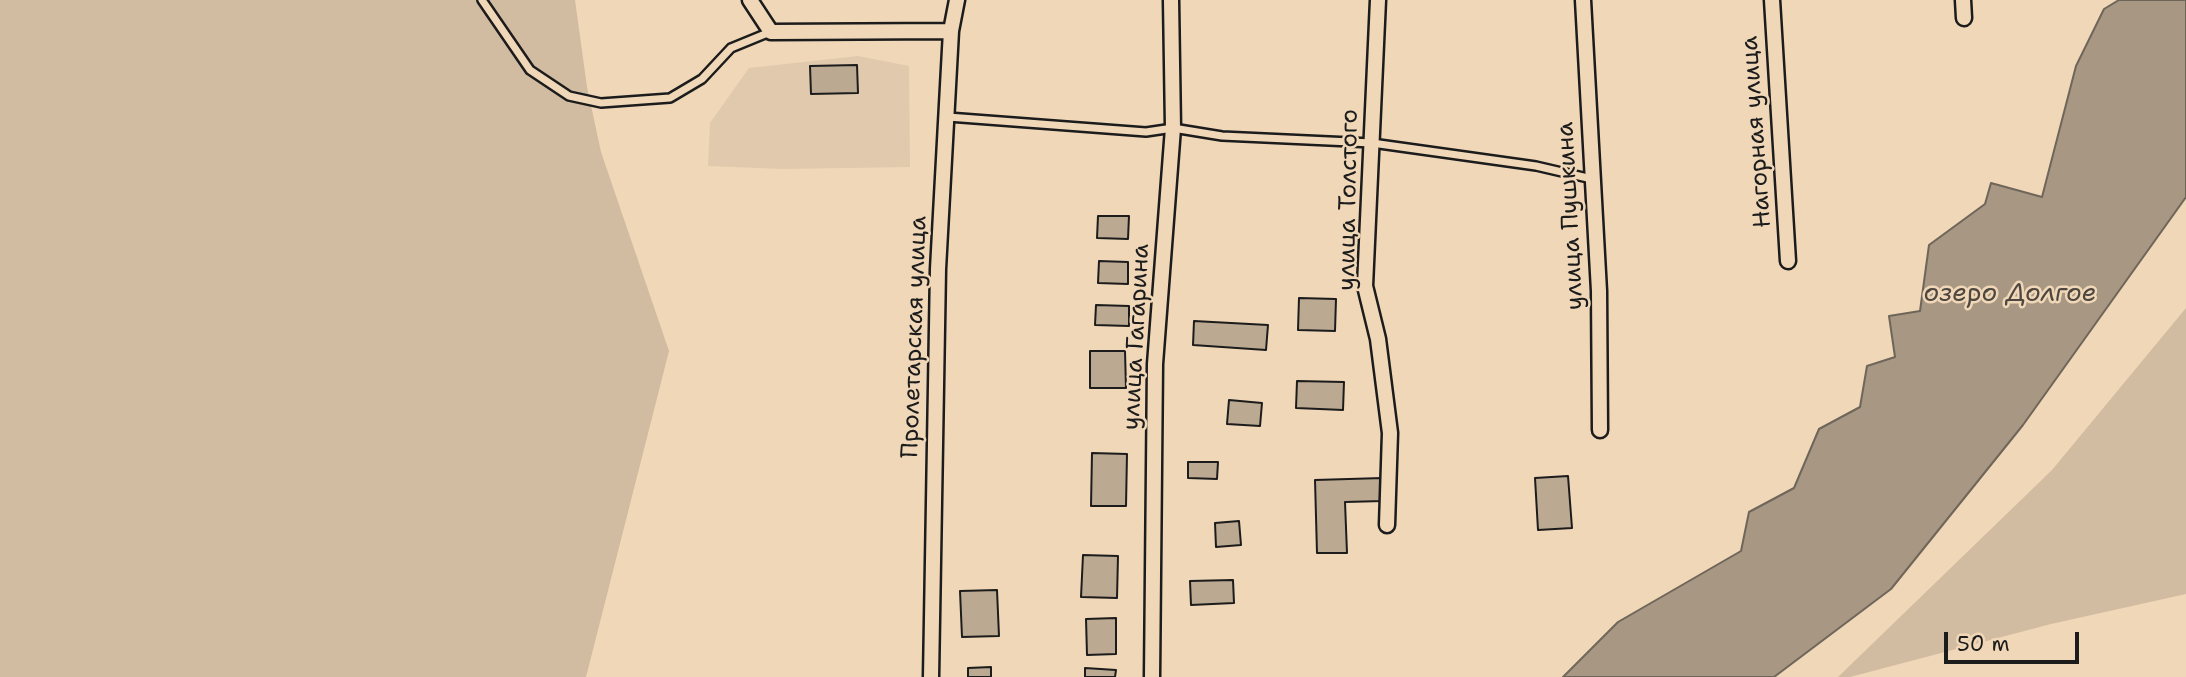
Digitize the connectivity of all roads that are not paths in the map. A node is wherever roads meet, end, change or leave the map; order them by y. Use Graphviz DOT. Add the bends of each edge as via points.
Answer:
graph roads {
  1 [pos="482,0"];
  2 [pos="750,0"];
  3 [pos="957,0"];
  4 [pos="1171,0"];
  5 [pos="1378,0"];
  6 [pos="1583,0"];
  7 [pos="1772,0"];
  8 [pos="1963,0"];
  9 [pos="1964,18"];
  10 [pos="951,31"];
  11 [pos="771,32"];
  12 [pos="948,117"];
  13 [pos="1173,128"];
  14 [pos="1371,143"];
  15 [pos="1593,179"];
  16 [pos="1788,261"];
  17 [pos="1600,430"];
  18 [pos="1387,525"];
  19 [pos="931,677"];
  20 [pos="1152,677"];
  1 -- 11 [label="lane" via="530,70 569,96 601,103 670,98 702,79 731,48"];
  2 -- 11 [label="street"];
  3 -- 10 [label="street, Пролетарская улица"];
  4 -- 13 [label="street, улица Гагарина"];
  5 -- 14 [label="street, улица Толстого"];
  6 -- 15 [label="street, улица Пушкина"];
  7 -- 16 [label="street, Нагорная улица"];
  8 -- 9 [label="street"];
  10 -- 11 [label="street"];
  10 -- 12 [label="street, Пролетарская улица"];
  12 -- 13 [label="lane" via="1146,132"];
  12 -- 19 [label="street, Пролетарская улица" via="938,269"];
  13 -- 14 [label="lane" via="1222,136"];
  13 -- 20 [label="street, улица Гагарина" via="1155,364"];
  14 -- 15 [label="lane" via="1536,166"];
  14 -- 18 [label="street, улица Толстого" via="1365,286 1378,339 1390,433"];
  15 -- 17 [label="street, улица Пушкина"];
}
